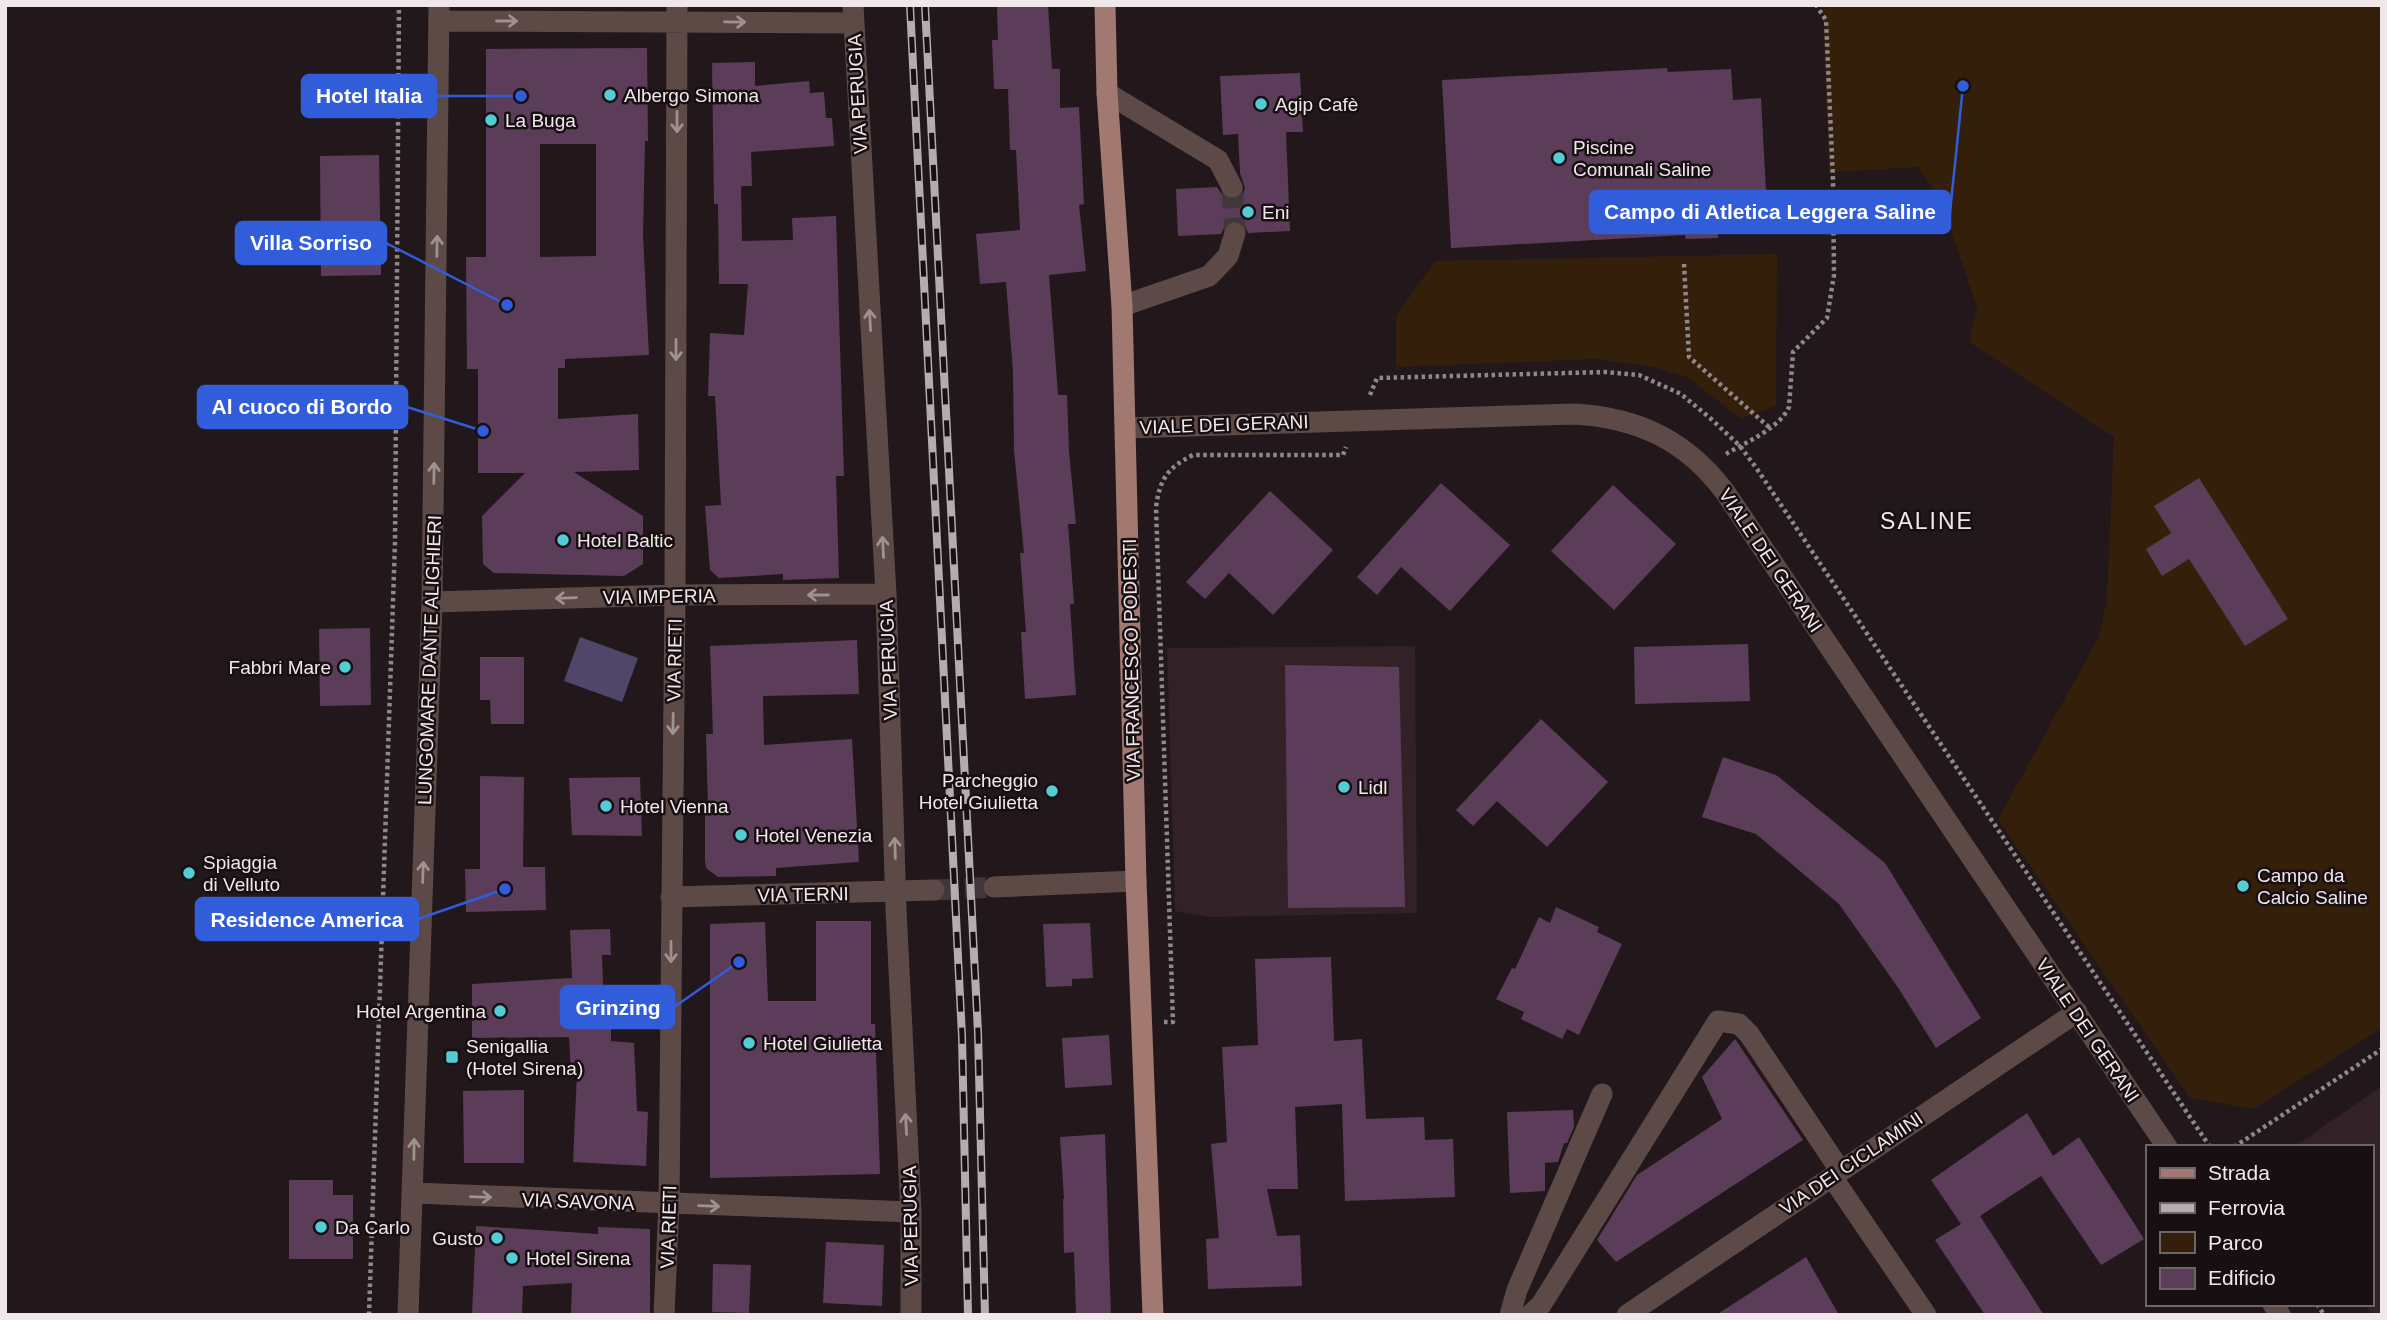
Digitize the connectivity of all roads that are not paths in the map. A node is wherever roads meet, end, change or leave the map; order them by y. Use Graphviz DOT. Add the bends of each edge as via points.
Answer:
graph roads {
  1 [pos="1105,5"];
  2 [pos="439,13"];
  3 [pos="677,13"];
  4 [pos="853,14"];
  5 [pos="1107,93"];
  6 [pos="1232,187"];
  7 [pos="1235,233"];
  8 [pos="1122,306"];
  9 [pos="1126,428"];
  10 [pos="886,594"];
  11 [pos="675,595"];
  12 [pos="432,602"];
  13 [pos="1136,881"];
  14 [pos="994,887"];
  15 [pos="934,890"];
  16 [pos="896,892"];
  17 [pos="671,897"];
  18 [pos="2077,1013"];
  19 [pos="1602,1094"];
  20 [pos="2166,1145"];
  21 [pos="1836,1173"];
  22 [pos="413,1193"];
  23 [pos="669,1204"];
  24 [pos="911,1212"];
  25 [pos="408,1315"];
  26 [pos="664,1315"];
  27 [pos="911,1315"];
  28 [pos="1153,1315"];
  29 [pos="1510,1315"];
  30 [pos="1530,1315"];
  31 [pos="1627,1315"];
  32 [pos="1926,1315"];
  1 -- 5 [label="main road, VIA FRANCESCO PODESTI"];
  2 -- 3 [label="street, one-way"];
  12 -- 2 [label="street, LUNGOMARE DANTE ALIGHIERI, one-way"];
  3 -- 4 [label="street, one-way"];
  3 -- 11 [label="street, VIA RIETI, one-way"];
  10 -- 4 [label="street, VIA PERUGIA, one-way"];
  5 -- 6 [label="street" via="1218,160"];
  5 -- 8 [label="main road, VIA FRANCESCO PODESTI"];
  7 -- 8 [label="street" via="1228,256 1209,276"];
  8 -- 9 [label="main road, VIA FRANCESCO PODESTI"];
  9 -- 13 [label="main road, VIA FRANCESCO PODESTI"];
  9 -- 18 [label="street, VIALE DEI GERANI" via="1575,414 1616,418 1654,431 1704,467 1725,492"];
  10 -- 11 [label="street, VIA IMPERIA, one-way"];
  16 -- 10 [label="street, VIA PERUGIA, one-way"];
  11 -- 12 [label="street, VIA IMPERIA, one-way"];
  11 -- 17 [label="street, VIA RIETI, one-way"];
  22 -- 12 [label="street, LUNGOMARE DANTE ALIGHIERI, one-way"];
  13 -- 14 [label="street"];
  13 -- 28 [label="main road, VIA FRANCESCO PODESTI"];
  15 -- 16 [label="street, VIA TERNI"];
  16 -- 17 [label="street, VIA TERNI"];
  24 -- 16 [label="street, VIA PERUGIA, one-way"];
  17 -- 23 [label="street, VIA RIETI, one-way"];
  18 -- 20 [label="street, VIALE DEI GERANI"];
  18 -- 21 [label="street, VIA DEI CICLAMINI"];
  19 -- 29 [label="street"];
  21 -- 30 [label="street" via="1749,1034 1739,1024 1718,1021 1541,1305"];
  21 -- 31 [label="street, VIA DEI CICLAMINI"];
  21 -- 32 [label="street"];
  22 -- 23 [label="street, VIA SAVONA, one-way"];
  22 -- 25 [label="street, LUNGOMARE DANTE ALIGHIERI"];
  23 -- 24 [label="street, VIA SAVONA, one-way"];
  23 -- 26 [label="street, VIA RIETI"];
  24 -- 27 [label="street, VIA PERUGIA"];
}
